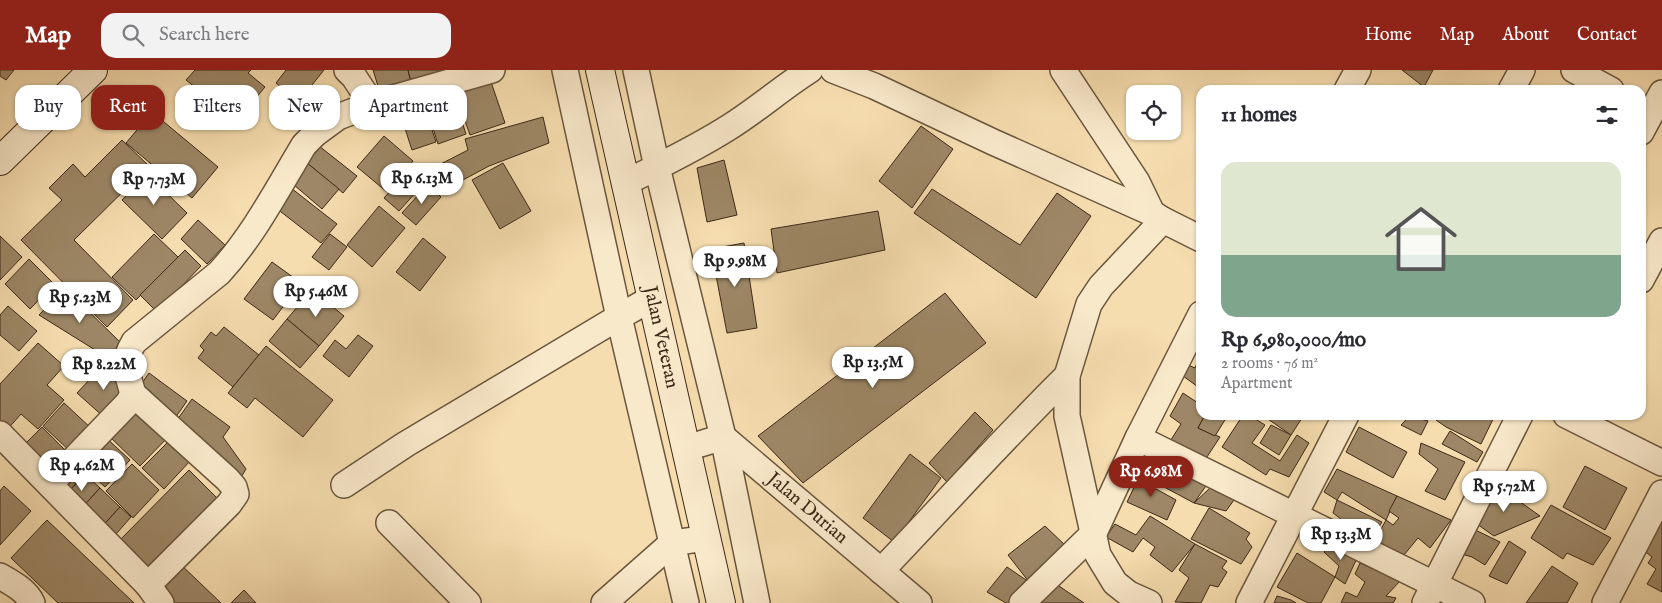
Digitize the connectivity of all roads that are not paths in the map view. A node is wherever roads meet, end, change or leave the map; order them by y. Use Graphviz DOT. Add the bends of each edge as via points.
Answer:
graph roads {
  1 [pos="93,70"];
  2 [pos="347,70"];
  3 [pos="492,70"];
  4 [pos="565,70"];
  5 [pos="600,70"];
  6 [pos="636,70"];
  7 [pos="810,70"];
  8 [pos="833,70"];
  9 [pos="1063,70"];
  10 [pos="1358,70"];
  11 [pos="1574,70"];
  12 [pos="359,85"];
  13 [pos="439,85"];
  14 [pos="1350,85"];
  15 [pos="1602,85"];
  16 [pos="350,112"];
  17 [pos="0,161"];
  18 [pos="658,167"];
  19 [pos="625,183"];
  20 [pos="1158,217"];
  21 [pos="1196,236"];
  22 [pos="1662,241"];
  23 [pos="1646,271"];
  24 [pos="652,298"];
  25 [pos="619,316"];
  26 [pos="1196,324"];
  27 [pos="1067,376"];
  28 [pos="133,394"];
  29 [pos="1343,420"];
  30 [pos="1517,420"];
  31 [pos="1578,420"];
  32 [pos="0,434"];
  33 [pos="723,437"];
  34 [pos="1138,438"];
  35 [pos="687,448"];
  36 [pos="1662,463"];
  37 [pos="50,484"];
  38 [pos="344,485"];
  39 [pos="1662,492"];
  40 [pos="1295,516"];
  41 [pos="388,523"];
  42 [pos="1094,533"];
  43 [pos="707,538"];
  44 [pos="672,543"];
  45 [pos="881,571"];
  46 [pos="0,576"];
  47 [pos="1430,593"];
  48 [pos="155,594"];
  49 [pos="1133,600"];
  50 [pos="32,603"];
  51 [pos="468,603"];
  52 [pos="604,603"];
  53 [pos="686,603"];
  54 [pos="721,603"];
  55 [pos="757,603"];
  56 [pos="919,603"];
  57 [pos="1022,603"];
  58 [pos="1249,603"];
  59 [pos="1472,603"];
  60 [pos="1605,603"];
  1 -- 17 [label="main road"];
  2 -- 12 [label="street"];
  3 -- 13 [label="street"];
  4 -- 25 [label="street"];
  5 -- 19 [label="main road, Jalan Veteran"];
  6 -- 18 [label="street"];
  7 -- 18 [label="street" via="733,125"];
  8 -- 20 [label="street"];
  9 -- 20 [label="street"];
  10 -- 14 [label="street"];
  11 -- 15 [label="street"];
  16 -- 28 [label="street" via="338,117 304,145 244,243 219,273 134,342 125,362"];
  18 -- 19 [label="street"];
  18 -- 33 [label="street"];
  19 -- 24 [label="main road, Jalan Veteran"];
  20 -- 21 [label="street"];
  20 -- 27 [label="street" via="1089,304"];
  22 -- 23 [label="street"];
  24 -- 25 [label="street"];
  24 -- 35 [label="main road, Jalan Veteran"];
  25 -- 38 [label="street"];
  25 -- 44 [label="street"];
  26 -- 34 [label="street"];
  27 -- 42 [label="street" via="1067,416"];
  27 -- 45 [label="street"];
  28 -- 37 [label="street"];
  28 -- 48 [label="street" via="227,479 236,494"];
  29 -- 40 [label="street"];
  30 -- 47 [label="street"];
  31 -- 36 [label="street"];
  32 -- 37 [label="street"];
  33 -- 35 [label="street"];
  33 -- 45 [label="street, Jalan Durian"];
  33 -- 55 [label="street"];
  34 -- 40 [label="street"];
  34 -- 42 [label="street"];
  35 -- 43 [label="main road, Jalan Veteran"];
  37 -- 48 [label="street"];
  39 -- 60 [label="street"];
  40 -- 47 [label="street"];
  40 -- 58 [label="street"];
  41 -- 51 [label="street"];
  42 -- 49 [label="street" via="1098,556 1116,584"];
  42 -- 57 [label="street"];
  43 -- 44 [label="street"];
  43 -- 54 [label="main road, Jalan Veteran"];
  44 -- 52 [label="street"];
  44 -- 53 [label="street"];
  45 -- 56 [label="street, Jalan Durian"];
  46 -- 50 [label="street" via="19,588"];
  47 -- 59 [label="street"];
}
